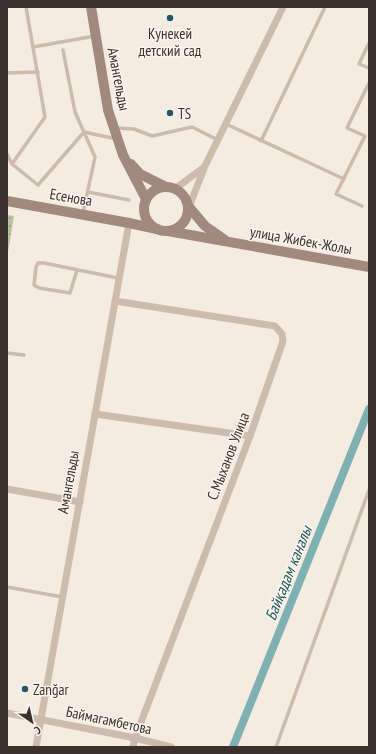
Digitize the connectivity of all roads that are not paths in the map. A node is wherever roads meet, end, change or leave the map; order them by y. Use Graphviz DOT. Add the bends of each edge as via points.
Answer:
graph roads {
  1 [pos="26,7"];
  2 [pos="91,7"];
  3 [pos="325,7"];
  4 [pos="280,8"];
  5 [pos="96,36"];
  6 [pos="369,43"];
  7 [pos="33,47"];
  8 [pos="63,50"];
  9 [pos="369,68"];
  10 [pos="38,72"];
  11 [pos="7,73"];
  12 [pos="369,83"];
  13 [pos="226,124"];
  14 [pos="114,128"];
  15 [pos="84,132"];
  16 [pos="367,137"];
  17 [pos="118,140"];
  18 [pos="218,140"];
  19 [pos="261,140"];
  20 [pos="7,154"];
  21 [pos="123,155"];
  22 [pos="12,164"];
  23 [pos="205,166"];
  24 [pos="344,179"];
  25 [pos="164,186"];
  26 [pos="176,188"];
  27 [pos="88,192"];
  28 [pos="146,199"];
  29 [pos="129,200"];
  30 [pos="7,201"];
  31 [pos="189,206"];
  32 [pos="362,206"];
  33 [pos="144,211"];
  34 [pos="83,214"];
  35 [pos="129,223"];
  36 [pos="156,229"];
  37 [pos="168,231"];
  38 [pos="228,242"];
  39 [pos="369,267"];
  40 [pos="78,270"];
  41 [pos="118,278"];
  42 [pos="115,301"];
  43 [pos="7,353"];
  44 [pos="24,355"];
  45 [pos="95,414"];
  46 [pos="250,436"];
  47 [pos="7,490"];
  48 [pos="369,490"];
  49 [pos="80,502"];
  50 [pos="7,587"];
  51 [pos="62,597"];
  52 [pos="7,713"];
  53 [pos="41,719"];
  54 [pos="135,738"];
  55 [pos="36,747"];
  56 [pos="133,747"];
  57 [pos="171,747"];
  58 [pos="276,747"];
  1 -- 7 [label="lane"];
  2 -- 5 [label="main road, Амангельды"];
  3 -- 19 [label="lane"];
  4 -- 13 [label="street"];
  5 -- 7 [label="lane"];
  5 -- 14 [label="main road, Амангельды" via="108,110"];
  6 -- 9 [label="lane" via="359,64"];
  7 -- 10 [label="lane"];
  8 -- 15 [label="lane" via="75,112"];
  10 -- 11 [label="lane"];
  10 -- 22 [label="lane" via="45,117"];
  12 -- 16 [label="lane" via="348,128"];
  13 -- 18 [label="street"];
  13 -- 19 [label="lane"];
  14 -- 17 [label="main road, Амангельды"];
  14 -- 18 [label="lane" via="134,129 152,136 192,127"];
  15 -- 17 [label="lane"];
  15 -- 22 [label="lane" via="38,185"];
  15 -- 27 [label="lane" via="95,157"];
  16 -- 24 [label="lane"];
  17 -- 21 [label="main road, Амангельды"];
  18 -- 23 [label="street"];
  19 -- 24 [label="lane"];
  20 -- 22 [label="lane"];
  21 -- 25 [label="main road" via="140,174"];
  21 -- 28 [label="main road"];
  23 -- 26 [label="street"];
  23 -- 31 [label="street"];
  24 -- 32 [label="lane" via="336,194"];
  25 -- 26 [label="main road"];
  25 -- 28 [label="main road" via="153,190"];
  26 -- 31 [label="main road" via="185,196"];
  27 -- 29 [label="lane"];
  27 -- 34 [label="lane"];
  28 -- 33 [label="main road"];
  30 -- 34 [label="main road, Есенова"];
  31 -- 37 [label="main road" via="187,218 179,227"];
  31 -- 38 [label="main road" via="204,226"];
  33 -- 35 [label="main road"];
  33 -- 36 [label="main road" via="148,222"];
  34 -- 35 [label="main road, Есенова"];
  35 -- 36 [label="main road, Есенова"];
  35 -- 41 [label="street, Амангельды"];
  36 -- 37 [label="main road"];
  37 -- 38 [label="main road, улица Жибек-Жолы"];
  38 -- 39 [label="main road, улица Жибек-Жолы"];
  40 -- 40 [label="lane" via="38,263 34,285 70,294"];
  40 -- 41 [label="lane"];
  41 -- 42 [label="street, Амангельды"];
  42 -- 45 [label="street, Амангельды"];
  42 -- 46 [label="street, С.Мыханов Улица" via="275,326 282,334 283,341"];
  43 -- 44 [label="lane"];
  45 -- 46 [label="street"];
  45 -- 49 [label="street, Амангельды"];
  46 -- 54 [label="street, С.Мыханов Улица"];
  47 -- 49 [label="street"];
  48 -- 58 [label="lane"];
  49 -- 51 [label="street, Амангельды"];
  50 -- 51 [label="lane"];
  51 -- 53 [label="street, Амангельды"];
  52 -- 53 [label="street, Баймагамбетова"];
  53 -- 54 [label="street, Баймагамбетова"];
  53 -- 55 [label="street, Амангельды"];
  54 -- 56 [label="street, С.Мыханов Улица"];
  54 -- 57 [label="street, Баймагамбетова"];
}
